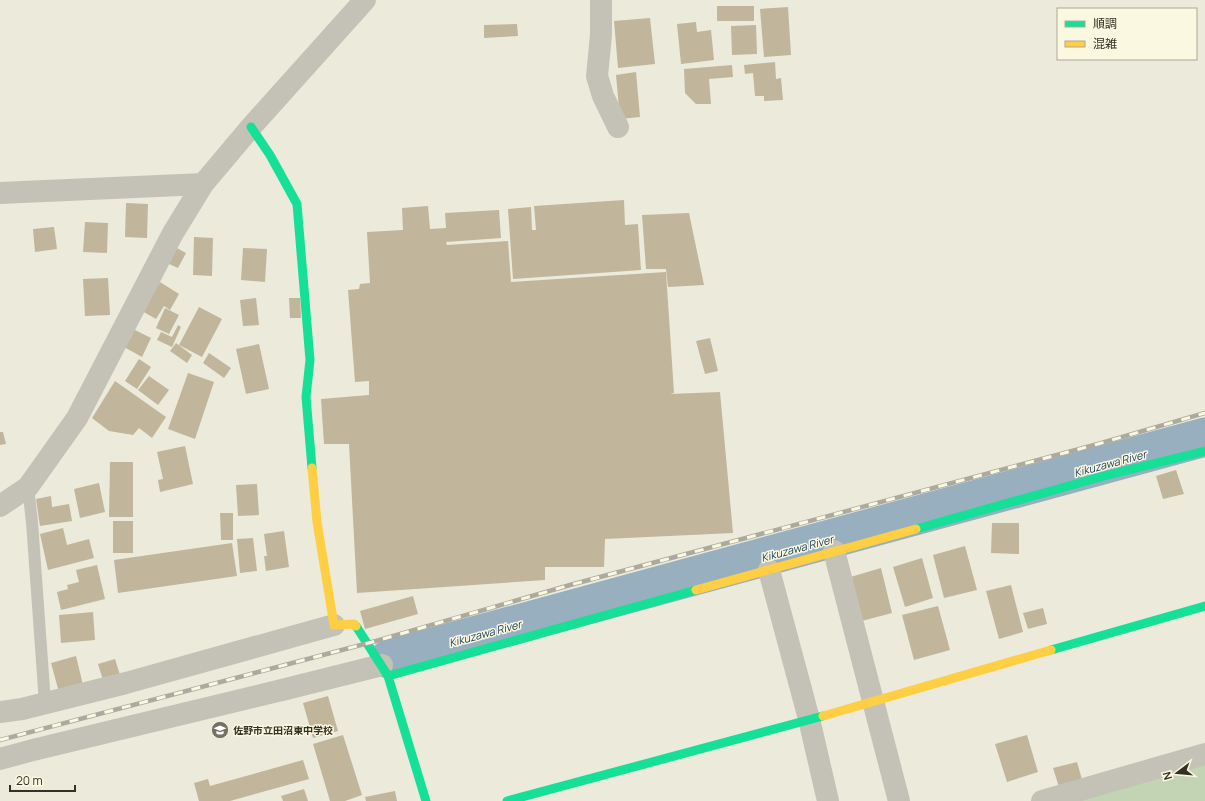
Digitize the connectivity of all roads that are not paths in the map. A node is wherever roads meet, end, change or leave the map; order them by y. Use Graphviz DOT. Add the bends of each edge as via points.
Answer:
graph roads {
  1 [pos="365,0"];
  2 [pos="601,0"];
  3 [pos="251,127"];
  4 [pos="618,127"];
  5 [pos="203,184"];
  6 [pos="0,193"];
  7 [pos="1205,451"];
  8 [pos="28,487"];
  9 [pos="0,506"];
  10 [pos="834,551"];
  11 [pos="769,570"];
  12 [pos="1205,606"];
  13 [pos="334,626"];
  14 [pos="385,670"];
  15 [pos="873,702"];
  16 [pos="45,703"];
  17 [pos="0,712"];
  18 [pos="809,719"];
  19 [pos="1205,754"];
  20 [pos="0,759"];
  21 [pos="426,801"];
  22 [pos="507,801"];
  23 [pos="828,801"];
  24 [pos="899,801"];
  25 [pos="1042,801"];
  1 -- 3 [label="street"];
  2 -- 4 [label="street" via="597,76 603,96"];
  3 -- 5 [label="street"];
  3 -- 13 [label="street" via="297,204 310,360 306,397 317,522"];
  5 -- 6 [label="street"];
  5 -- 8 [label="street" via="173,233 77,418"];
  7 -- 10 [label="street" via="1104,476"];
  8 -- 9 [label="street"];
  8 -- 16 [label="lane"];
  10 -- 11 [label="street"];
  10 -- 15 [label="street"];
  11 -- 14 [label="street"];
  11 -- 18 [label="street"];
  12 -- 15 [label="street"];
  13 -- 14 [label="street" via="354,624"];
  13 -- 16 [label="street"];
  14 -- 20 [label="street" via="278,691"];
  14 -- 21 [label="street"];
  15 -- 18 [label="street"];
  15 -- 24 [label="street"];
  16 -- 17 [label="street"];
  18 -- 22 [label="street"];
  18 -- 23 [label="street"];
  19 -- 25 [label="street"];
}
